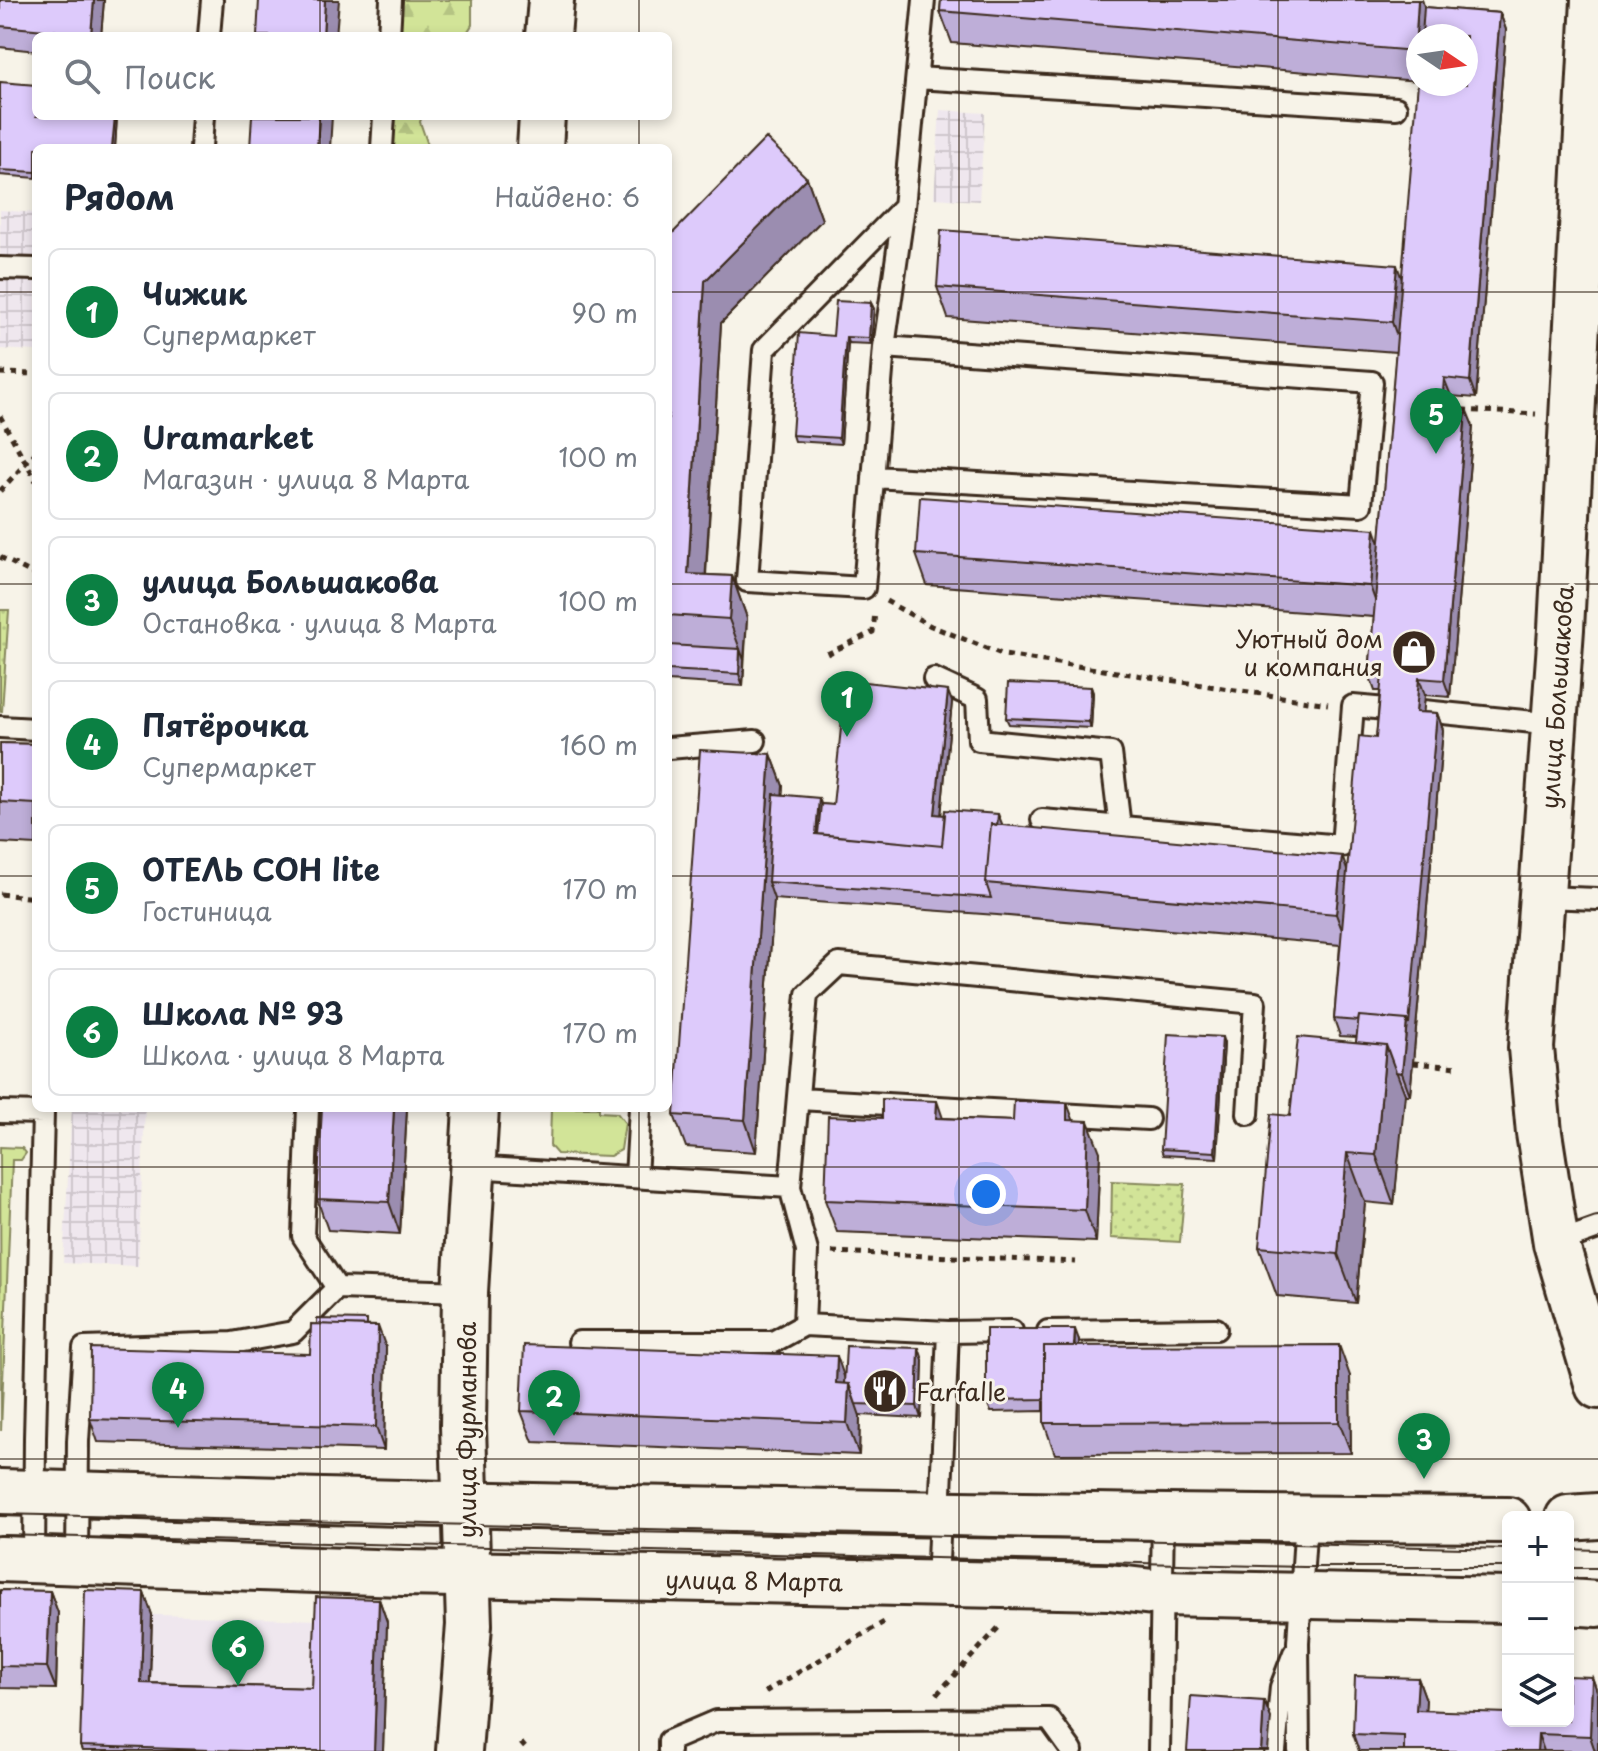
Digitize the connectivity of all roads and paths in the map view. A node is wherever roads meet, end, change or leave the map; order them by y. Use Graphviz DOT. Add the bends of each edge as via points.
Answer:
graph roads {
  1 [pos="212,0"];
  2 [pos="391,0"];
  3 [pos="551,0"];
  4 [pos="924,0"];
  5 [pos="1594,0"];
  6 [pos="209,32"];
  7 [pos="389,32"];
  8 [pos="548,32"];
  9 [pos="917,78"];
  10 [pos="1396,108"];
  11 [pos="203,120"];
  12 [pos="384,120"];
  13 [pos="542,120"];
  14 [pos="201,144"];
  15 [pos="382,144"];
  16 [pos="540,144"];
  17 [pos="904,207"];
  18 [pos="0,268"];
  19 [pos="32,269"];
  20 [pos="884,347"];
  21 [pos="0,373"];
  22 [pos="32,374"];
  23 [pos="1449,409"];
  24 [pos="1538,415"];
  25 [pos="0,416"];
  26 [pos="32,456"];
  27 [pos="26,463"];
  28 [pos="32,474"];
  29 [pos="873,477"];
  30 [pos="0,491"];
  31 [pos="0,557"];
  32 [pos="32,573"];
  33 [pos="864,588"];
  34 [pos="875,612"];
  35 [pos="827,654"];
  36 [pos="934,679"];
  37 [pos="1316,703"];
  38 [pos="1386,709"];
  39 [pos="1423,711"];
  40 [pos="1554,724"];
  41 [pos="0,727"];
  42 [pos="32,729"];
  43 [pos="755,741"];
  44 [pos="672,748"];
  45 [pos="1042,820"];
  46 [pos="1120,827"];
  47 [pos="0,894"];
  48 [pos="1543,897"];
  49 [pos="32,898"];
  50 [pos="1598,899"];
  51 [pos="1413,1063"];
  52 [pos="1458,1067"];
  53 [pos="799,1099"];
  54 [pos="0,1112"];
  55 [pos="308,1112"];
  56 [pos="476,1112"];
  57 [pos="640,1112"];
  58 [pos="1248,1114"];
  59 [pos="1148,1119"];
  60 [pos="472,1167"];
  61 [pos="636,1177"];
  62 [pos="790,1187"];
  63 [pos="1598,1228"];
  64 [pos="1556,1243"];
  65 [pos="807,1251"];
  66 [pos="1076,1262"];
  67 [pos="337,1288"];
  68 [pos="465,1292"];
  69 [pos="804,1325"];
  70 [pos="1216,1329"];
  71 [pos="948,1332"];
  72 [pos="579,1342"];
  73 [pos="1598,1386"];
  74 [pos="17,1493"];
  75 [pos="78,1494"];
  76 [pos="464,1504"];
  77 [pos="940,1514"];
  78 [pos="1598,1516"];
  79 [pos="1163,1518"];
  80 [pos="1574,1518"];
  81 [pos="1306,1519"];
  82 [pos="1502,1520"];
  83 [pos="37,1560"];
  84 [pos="467,1574"];
  85 [pos="937,1584"];
  86 [pos="1162,1593"];
  87 [pos="1303,1596"];
  88 [pos="1502,1600"];
  89 [pos="1574,1602"];
  90 [pos="1598,1604"];
  91 [pos="888,1620"];
  92 [pos="999,1627"];
  93 [pos="1298,1642"];
  94 [pos="914,1719"];
  95 [pos="716,1721"];
  96 [pos="521,1743"];
  97 [pos="459,1751"];
  98 [pos="528,1751"];
  99 [pos="669,1751"];
  100 [pos="1072,1751"];
  101 [pos="1159,1751"];
  102 [pos="1275,1751"];
  103 [pos="1299,1751"];
  1 -- 6 [label="lane"];
  2 -- 7 [label="lane"];
  3 -- 8 [label="main road"];
  4 -- 9 [label="lane"];
  5 -- 40 [label="main road, улица Большакова"];
  9 -- 10 [label="lane"];
  9 -- 17 [label="lane"];
  11 -- 14 [label="lane"];
  12 -- 15 [label="lane"];
  13 -- 16 [label="main road"];
  17 -- 20 [label="lane"];
  17 -- 33 [label="lane" via="764,350 747,581"];
  18 -- 19 [label="lane"];
  20 -- 29 [label="lane"];
  20 -- 29 [label="lane" via="1372,382 1361,505"];
  21 -- 22 [label="path"];
  23 -- 24 [label="path"];
  25 -- 27 [label="path"];
  26 -- 27 [label="path"];
  27 -- 28 [label="path"];
  27 -- 30 [label="path"];
  29 -- 33 [label="lane"];
  31 -- 32 [label="path"];
  33 -- 37 [label="path" via="931,626 1004,655"];
  34 -- 35 [label="path" via="873,632"];
  36 -- 46 [label="lane" via="977,699 979,740 1111,753"];
  38 -- 46 [label="lane" via="1353,706 1342,846"];
  39 -- 40 [label="lane"];
  40 -- 48 [label="main road, улица Большакова"];
  41 -- 42 [label="lane"];
  43 -- 44 [label="lane"];
  45 -- 46 [label="lane"];
  47 -- 49 [label="path"];
  48 -- 50 [label="lane"];
  48 -- 64 [label="main road, улица Большакова" via="1531,1048"];
  51 -- 52 [label="path"];
  53 -- 58 [label="lane" via="807,994 839,964 1255,1003"];
  53 -- 59 [label="lane"];
  53 -- 62 [label="lane"];
  54 -- 74 [label="lane" via="43,1113"];
  55 -- 67 [label="lane" via="303,1236"];
  56 -- 60 [label="main road, улица Фурманова"];
  57 -- 61 [label="lane"];
  60 -- 61 [label="lane"];
  60 -- 68 [label="main road, улица Фурманова"];
  61 -- 62 [label="lane"];
  62 -- 65 [label="lane"];
  63 -- 64 [label="lane"];
  64 -- 73 [label="main road, улица Большакова"];
  65 -- 66 [label="path"];
  65 -- 69 [label="lane"];
  67 -- 68 [label="lane"];
  67 -- 75 [label="lane" via="293,1332 232,1343 84,1348"];
  68 -- 76 [label="main road, улица Фурманова"];
  69 -- 71 [label="lane"];
  69 -- 72 [label="lane" via="773,1342"];
  70 -- 71 [label="lane"];
  71 -- 77 [label="lane"];
  74 -- 75 [label="main road"];
  74 -- 83 [label="lane"];
  75 -- 76 [label="main road"];
  75 -- 83 [label="lane"];
  76 -- 77 [label="main road"];
  76 -- 84 [label="main road, улица Фурманова"];
  77 -- 79 [label="main road"];
  77 -- 85 [label="lane"];
  78 -- 80 [label="main road"];
  79 -- 81 [label="main road"];
  79 -- 86 [label="lane"];
  81 -- 82 [label="main road"];
  81 -- 87 [label="lane"];
  83 -- 84 [label="main road, улица 8 Марта"];
  84 -- 85 [label="main road, улица 8 Марта"];
  84 -- 97 [label="main road, улица Фурманова" via="469,1625"];
  85 -- 86 [label="main road, улица 8 Марта"];
  86 -- 87 [label="main road, улица 8 Марта"];
  86 -- 101 [label="lane"];
  87 -- 88 [label="main road, улица 8 Марта"];
  87 -- 93 [label="lane"];
  89 -- 90 [label="main road"];
  91 -- 95 [label="path"];
  92 -- 94 [label="path"];
  93 -- 102 [label="lane" via="1281,1687"];
  93 -- 103 [label="lane"];
  94 -- 95 [label="lane"];
  94 -- 100 [label="lane" via="1049,1719"];
  95 -- 99 [label="lane" via="669,1741"];
  96 -- 98 [label="path"];
}
